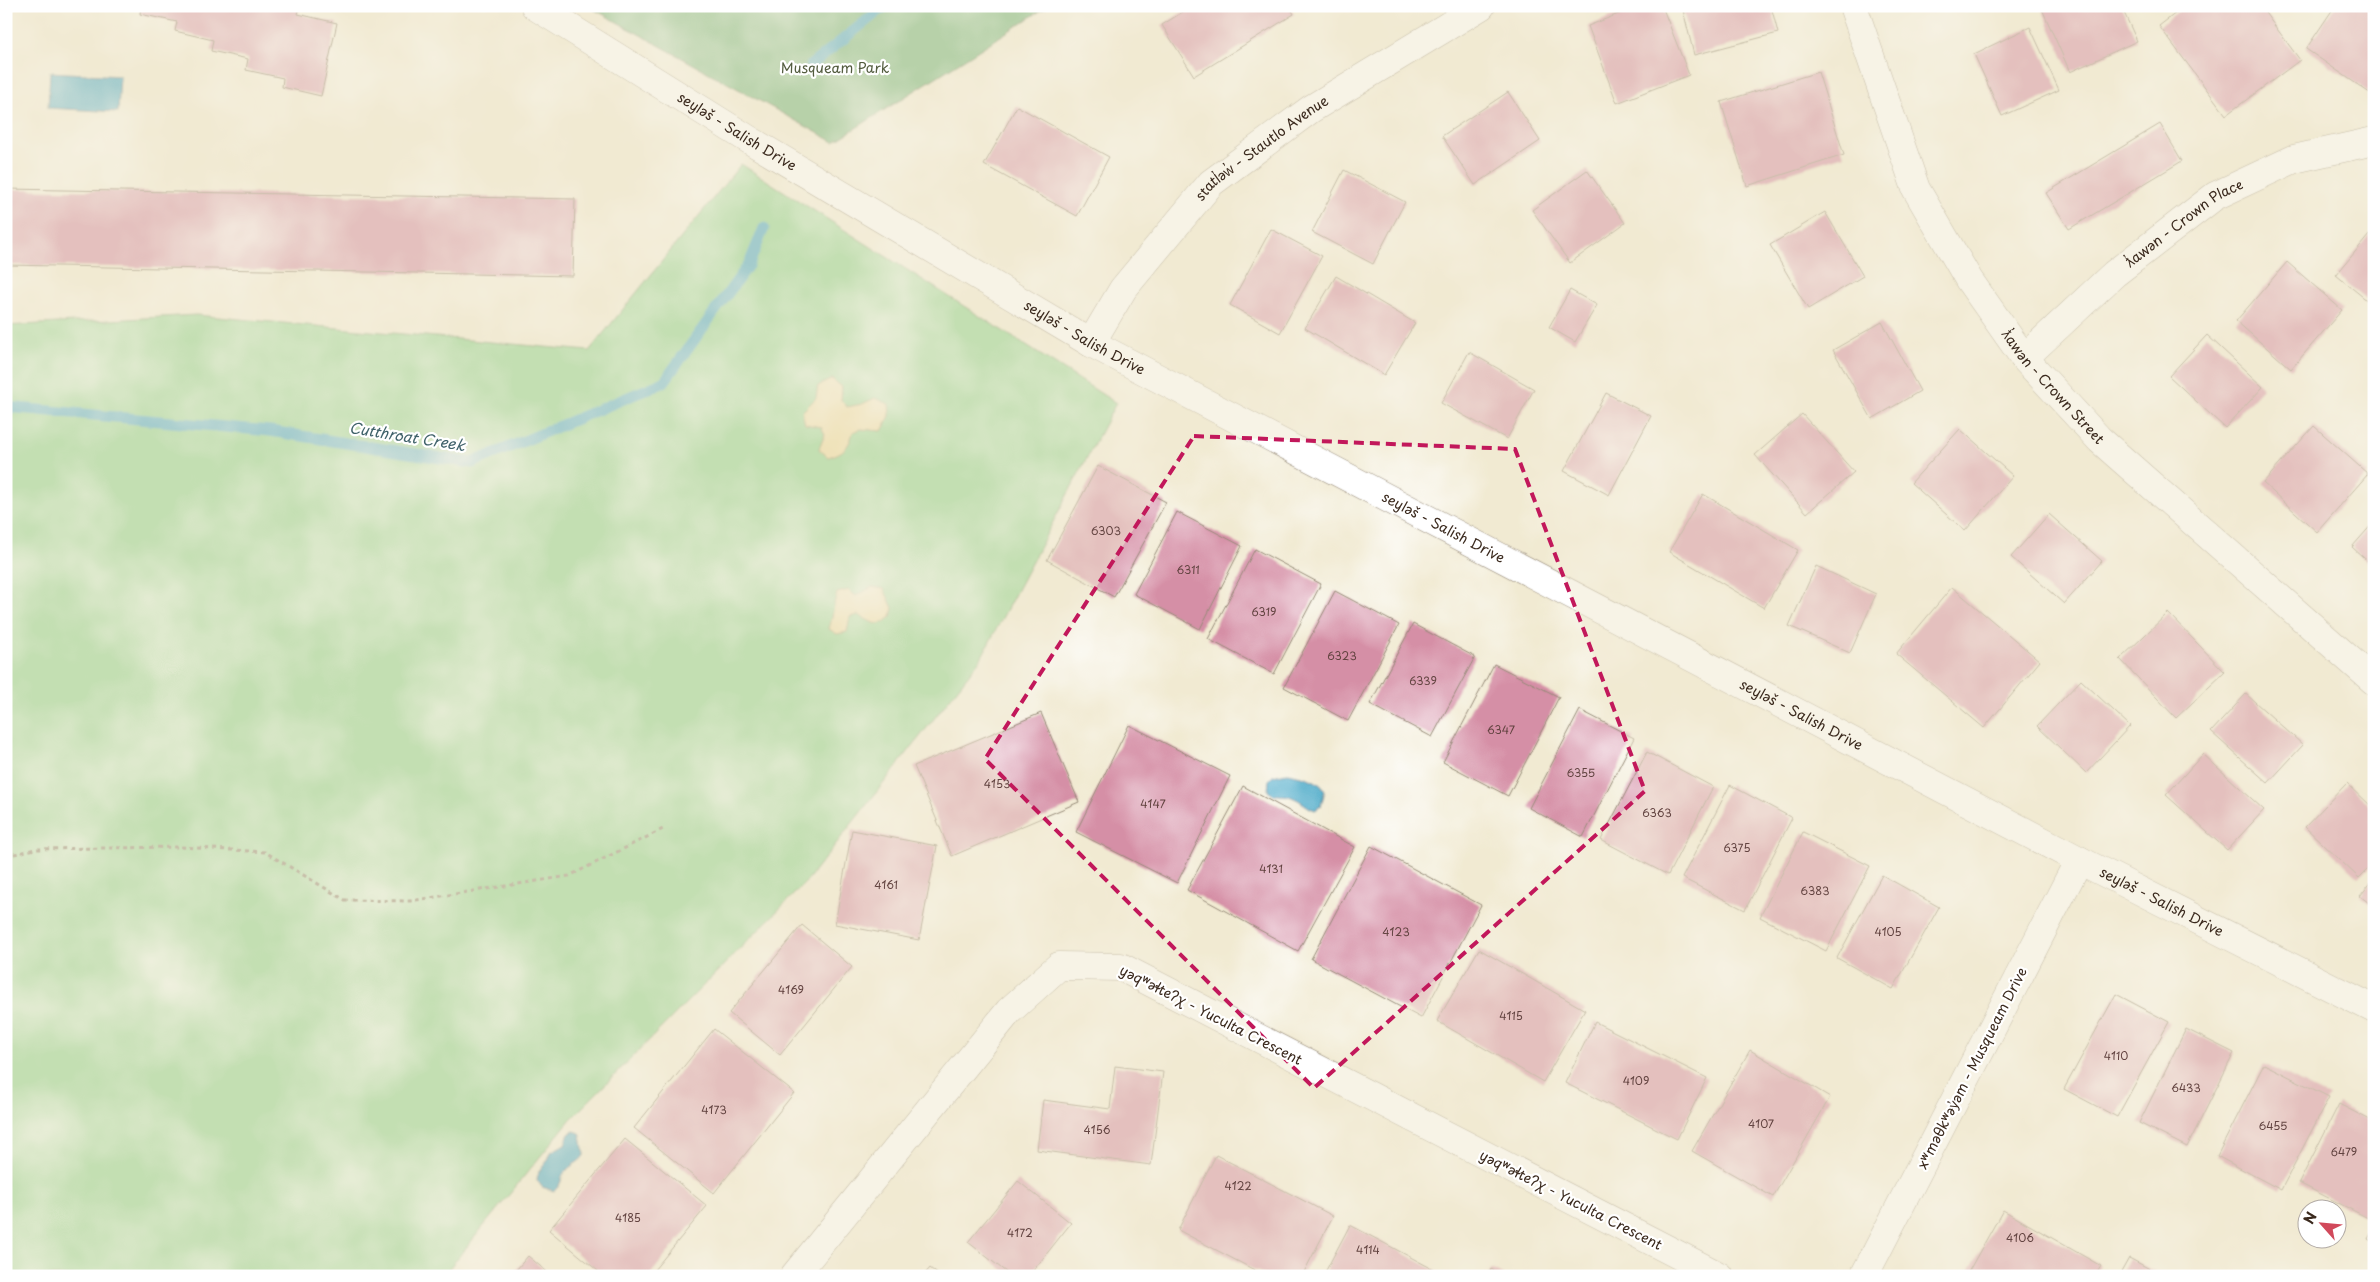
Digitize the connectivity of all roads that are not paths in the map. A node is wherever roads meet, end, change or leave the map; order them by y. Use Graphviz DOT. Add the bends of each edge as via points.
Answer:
graph roads {
  1 [pos="535,6"];
  2 [pos="1481,6"];
  3 [pos="1853,6"];
  4 [pos="2374,141"];
  5 [pos="1091,343"];
  6 [pos="2024,358"];
  7 [pos="2374,681"];
  8 [pos="2079,860"];
  9 [pos="2374,1009"];
  10 [pos="794,1276"];
  11 [pos="1719,1276"];
  12 [pos="1864,1276"];
  1 -- 5 [label="street, seyləš - Salish Drive"];
  2 -- 5 [label="street, statl̓əw̓ - Stautlo Avenue" via="1311,109 1211,183 1123,289"];
  3 -- 6 [label="street, ƛ̓awən - Crown Street" via="1916,189 1969,280"];
  4 -- 6 [label="street, ƛ̓awən - Crown Place" via="2294,158 2215,196 2114,274"];
  5 -- 8 [label="street, seyləš - Salish Drive"];
  6 -- 7 [label="street, ƛ̓awən - Crown Street" via="2100,440"];
  8 -- 9 [label="street, seyləš - Salish Drive"];
  8 -- 12 [label="street, xʷməθkʷəy̓əm - Musqueam Drive"];
  10 -- 11 [label="street, yəqʷəɬteʔχ - Yuculta Crescent" via="1009,1011 1060,966 1121,967"];
}
